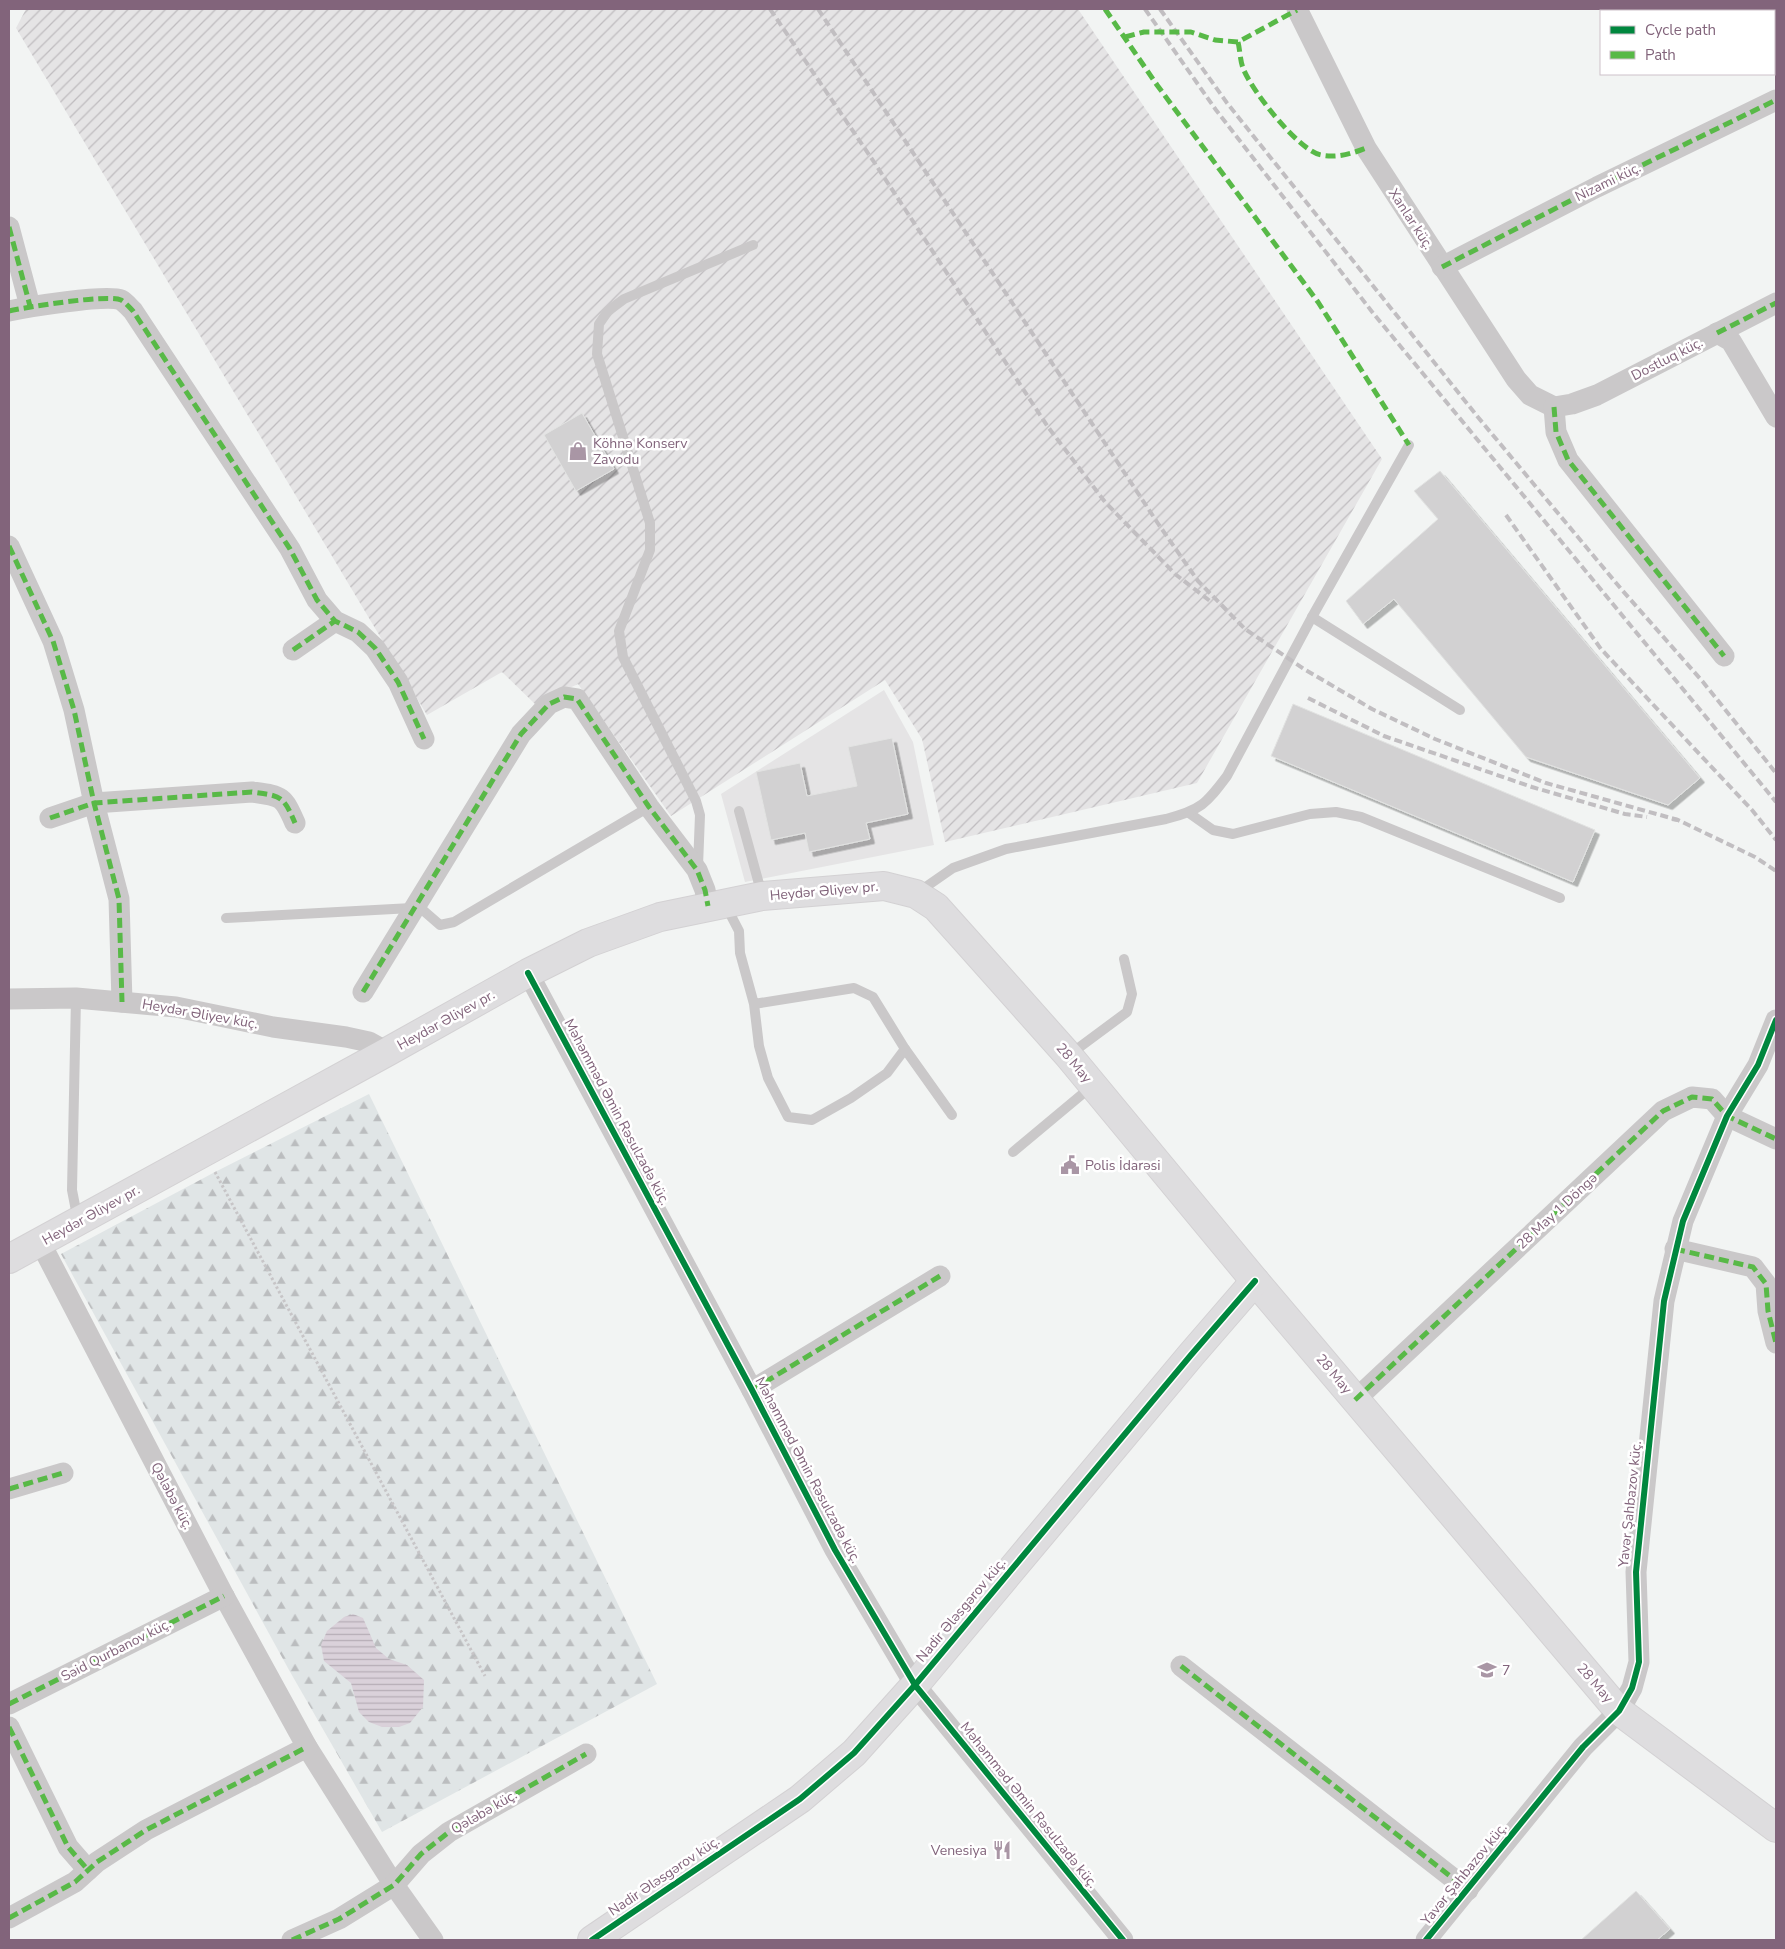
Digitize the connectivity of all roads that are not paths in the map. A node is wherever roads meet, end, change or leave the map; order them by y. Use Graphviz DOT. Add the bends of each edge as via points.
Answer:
graph roads {
  1 [pos="1297,9"];
  2 [pos="1776,100"];
  3 [pos="9,226"];
  4 [pos="753,245"];
  5 [pos="1442,267"];
  6 [pos="1776,303"];
  7 [pos="30,306"];
  8 [pos="9,311"];
  9 [pos="1717,333"];
  10 [pos="1554,407"];
  11 [pos="1776,417"];
  12 [pos="1409,445"];
  13 [pos="9,546"];
  14 [pos="1312,617"];
  15 [pos="335,621"];
  16 [pos="293,650"];
  17 [pos="1724,656"];
  18 [pos="1460,710"];
  19 [pos="424,740"];
  20 [pos="94,803"];
  21 [pos="649,807"];
  22 [pos="739,811"];
  23 [pos="1189,813"];
  24 [pos="50,818"];
  25 [pos="295,823"];
  26 [pos="697,870"];
  27 [pos="916,894"];
  28 [pos="762,896"];
  29 [pos="1560,898"];
  30 [pos="716,904"];
  31 [pos="417,905"];
  32 [pos="226,918"];
  33 [pos="1124,959"];
  34 [pos="528,973"];
  35 [pos="364,992"];
  36 [pos="76,998"];
  37 [pos="9,999"];
  38 [pos="122,1002"];
  39 [pos="754,1004"];
  40 [pos="1776,1020"];
  41 [pos="905,1049"];
  42 [pos="387,1052"];
  43 [pos="1068,1056"];
  44 [pos="1093,1085"];
  45 [pos="952,1115"];
  46 [pos="1727,1116"];
  47 [pos="1776,1140"];
  48 [pos="1013,1152"];
  49 [pos="78,1222"];
  50 [pos="40,1242"];
  51 [pos="1675,1249"];
  52 [pos="9,1259"];
  53 [pos="940,1276"];
  54 [pos="1255,1281"];
  55 [pos="1776,1343"];
  56 [pos="752,1390"];
  57 [pos="1355,1400"];
  58 [pos="63,1473"];
  59 [pos="9,1489"];
  60 [pos="224,1596"];
  61 [pos="1181,1666"];
  62 [pos="915,1685"];
  63 [pos="9,1704"];
  64 [pos="1619,1711"];
  65 [pos="9,1727"];
  66 [pos="307,1747"];
  67 [pos="586,1754"];
  68 [pos="1776,1828"];
  69 [pos="88,1870"];
  70 [pos="394,1885"];
  71 [pos="1468,1890"];
  72 [pos="9,1918"];
  73 [pos="1116,1938"];
  74 [pos="292,1940"];
  75 [pos="433,1940"];
  76 [pos="592,1940"];
  77 [pos="1426,1940"];
  1 -- 5 [label="street, Xanlar küç." via="1366,148"];
  2 -- 5 [label="street, Nizami küç."];
  3 -- 7 [label="street"];
  4 -- 26 [label="lane" via="624,300 608,311 599,324 596,354 650,523 650,550 619,632 623,657 696,801 700,815"];
  5 -- 10 [label="street, Xanlar küç." via="1516,379 1530,395"];
  6 -- 9 [label="street, Dostluq küç."];
  7 -- 8 [label="street"];
  7 -- 15 [label="street" via="108,299 122,300 133,311 290,549 317,600"];
  9 -- 10 [label="street, Dostluq küç." via="1597,395"];
  9 -- 11 [label="street" via="1731,341"];
  10 -- 17 [label="street" via="1556,432 1568,460"];
  12 -- 14 [label="lane"];
  13 -- 20 [label="street" via="53,641 74,710"];
  14 -- 18 [label="lane"];
  14 -- 23 [label="lane" via="1228,776 1210,800"];
  15 -- 16 [label="street"];
  15 -- 19 [label="street" via="358,632 375,648 398,682"];
  20 -- 24 [label="street"];
  20 -- 25 [label="street" via="252,792 274,795 286,803"];
  20 -- 38 [label="street" via="119,899"];
  21 -- 26 [label="street"];
  21 -- 31 [label="lane" via="454,922 440,925"];
  21 -- 31 [label="street" via="576,700 564,697 549,704 521,734"];
  22 -- 28 [label="lane"];
  23 -- 27 [label="lane" via="1006,848 952,868"];
  23 -- 29 [label="lane" via="1213,830 1233,834 1310,814 1336,812 1361,817"];
  26 -- 30 [label="street" via="705,890"];
  27 -- 28 [label="main road, Heydər Əliyev pr." via="884,886"];
  27 -- 43 [label="main road, 28 May" via="936,907"];
  28 -- 30 [label="main road, Heydər Əliyev pr."];
  30 -- 34 [label="main road, Heydər Əliyev pr." via="621,930"];
  30 -- 39 [label="lane" via="739,931 740,954"];
  31 -- 32 [label="lane" via="412,908"];
  31 -- 35 [label="street"];
  33 -- 43 [label="lane" via="1132,994 1127,1012"];
  34 -- 42 [label="main road, Heydər Əliyev pr."];
  34 -- 56 [label="street, Məhəmməd Əmin Rəsulzadə küç."];
  36 -- 37 [label="street, Heydər Əliyev küç."];
  36 -- 38 [label="street, Heydər Əliyev küç."];
  36 -- 49 [label="lane" via="72,1190"];
  38 -- 42 [label="street, Heydər Əliyev küç." via="176,1007 273,1027 346,1037 369,1042"];
  39 -- 41 [label="lane" via="854,988 873,997"];
  39 -- 41 [label="lane" via="759,1046 768,1078 788,1117 812,1120 851,1098 887,1073"];
  40 -- 46 [label="street, Yavər Şahbazov küç." via="1758,1065"];
  41 -- 45 [label="lane"];
  42 -- 49 [label="main road, Heydər Əliyev pr."];
  43 -- 44 [label="main road, 28 May"];
  44 -- 48 [label="lane"];
  44 -- 54 [label="main road, 28 May"];
  46 -- 47 [label="street, 28 May 1 Döngə"];
  46 -- 51 [label="street, Yavər Şahbazov küç." via="1683,1221"];
  46 -- 57 [label="street, 28 May 1 Döngə" via="1712,1099 1692,1097 1663,1111"];
  49 -- 50 [label="main road, Heydər Əliyev pr."];
  50 -- 52 [label="main road, Heydər Əliyev pr."];
  50 -- 60 [label="street, Qələbə küç."];
  51 -- 55 [label="street" via="1753,1266 1766,1284 1768,1311"];
  51 -- 64 [label="street, Yavər Şahbazov küç." via="1664,1301 1636,1572 1639,1662 1632,1688"];
  53 -- 56 [label="street"];
  54 -- 57 [label="main road, 28 May"];
  54 -- 62 [label="main road, Nadir Ələsgərov küç."];
  56 -- 62 [label="street, Məhəmməd Əmin Rəsulzadə küç." via="835,1550"];
  57 -- 64 [label="main road, 28 May"];
  58 -- 59 [label="street"];
  60 -- 63 [label="street, Səid Qurbanov küç."];
  60 -- 66 [label="street, Qələbə küç."];
  61 -- 71 [label="street"];
  62 -- 73 [label="street, Məhəmməd Əmin Rəsulzadə küç."];
  62 -- 76 [label="main road, Nadir Ələsgərov küç." via="854,1753 800,1800"];
  64 -- 68 [label="main road, 28 May"];
  64 -- 71 [label="street, Yavər Şahbazov küç." via="1583,1747"];
  65 -- 69 [label="street" via="68,1847"];
  66 -- 69 [label="street" via="146,1830"];
  66 -- 70 [label="street, Qələbə küç."];
  67 -- 70 [label="street, Qələbə küç." via="449,1832 421,1854"];
  69 -- 72 [label="street" via="75,1882"];
  70 -- 74 [label="street, Qələbə küç." via="339,1919"];
  70 -- 75 [label="street, Qələbə küç."];
  71 -- 77 [label="street, Yavər Şahbazov küç."];
}
